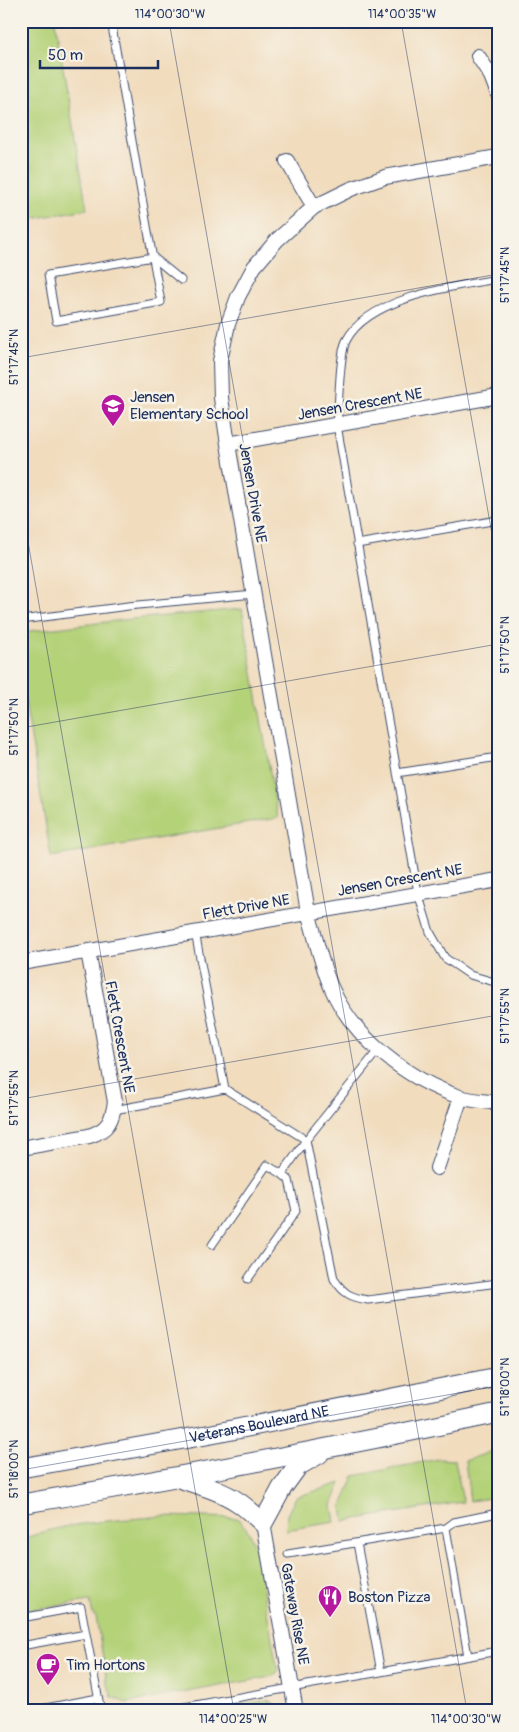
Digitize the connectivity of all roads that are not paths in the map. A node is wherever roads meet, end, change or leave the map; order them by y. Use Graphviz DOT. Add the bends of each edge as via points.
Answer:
graph roads {
  1 [pos="111,21"];
  2 [pos="478,56"];
  3 [pos="498,94"];
  4 [pos="498,157"];
  5 [pos="287,161"];
  6 [pos="314,207"];
  7 [pos="153,257"];
  8 [pos="498,279"];
  9 [pos="181,280"];
  10 [pos="498,396"];
  11 [pos="337,425"];
  12 [pos="228,444"];
  13 [pos="498,520"];
  14 [pos="357,544"];
  15 [pos="254,594"];
  16 [pos="21,620"];
  17 [pos="498,757"];
  18 [pos="397,773"];
  19 [pos="21,821"];
  20 [pos="21,841"];
  21 [pos="498,880"];
  22 [pos="418,894"];
  23 [pos="308,912"];
  24 [pos="196,932"];
  25 [pos="88,951"];
  26 [pos="21,963"];
  27 [pos="498,983"];
  28 [pos="379,1050"];
  29 [pos="225,1090"];
  30 [pos="461,1097"];
  31 [pos="498,1103"];
  32 [pos="114,1110"];
  33 [pos="306,1140"];
  34 [pos="21,1148"];
  35 [pos="436,1168"];
  36 [pos="282,1174"];
  37 [pos="212,1245"];
  38 [pos="248,1279"];
  39 [pos="498,1283"];
  40 [pos="498,1377"];
  41 [pos="498,1413"];
  42 [pos="328,1449"];
  43 [pos="21,1468"];
  44 [pos="176,1478"];
  45 [pos="21,1504"];
  46 [pos="498,1513"];
  47 [pos="262,1523"];
  48 [pos="446,1528"];
  49 [pos="356,1543"];
  50 [pos="288,1554"];
  51 [pos="21,1618"];
  52 [pos="86,1634"];
  53 [pos="21,1646"];
  54 [pos="498,1651"];
  55 [pos="468,1656"];
  56 [pos="381,1672"];
  57 [pos="292,1688"];
  58 [pos="98,1698"];
  59 [pos="30,1711"];
  60 [pos="101,1711"];
  61 [pos="162,1711"];
  62 [pos="296,1711"];
  1 -- 7 [label="lane"];
  2 -- 3 [label="street"];
  4 -- 6 [label="street, Jensen Drive NE" via="386,177"];
  5 -- 6 [label="street"];
  6 -- 12 [label="street, Jensen Drive NE" via="254,266 228,324 220,361 221,398"];
  7 -- 7 [label="lane" via="161,302 56,321 48,275"];
  7 -- 9 [label="lane"];
  8 -- 11 [label="lane" via="437,289 404,299 374,314 358,327 346,341"];
  10 -- 11 [label="street, Jensen Crescent NE"];
  11 -- 12 [label="street, Jensen Crescent NE"];
  11 -- 14 [label="lane"];
  12 -- 15 [label="street, Jensen Drive NE"];
  13 -- 14 [label="lane"];
  14 -- 18 [label="lane"];
  15 -- 16 [label="lane"];
  15 -- 23 [label="street, Jensen Drive NE"];
  17 -- 18 [label="lane"];
  18 -- 22 [label="lane"];
  19 -- 20 [label="lane" via="24,841"];
  21 -- 22 [label="street, Jensen Crescent NE"];
  22 -- 23 [label="street, Jensen Crescent NE"];
  22 -- 27 [label="lane" via="430,932 445,958 470,975"];
  23 -- 24 [label="street, Flett Drive NE"];
  23 -- 28 [label="street, Flett Drive NE" via="332,990 365,1037"];
  24 -- 25 [label="street, Flett Drive NE"];
  24 -- 29 [label="lane"];
  25 -- 26 [label="street, Flett Drive NE"];
  25 -- 32 [label="street, Flett Crescent NE"];
  28 -- 30 [label="street, Flett Drive NE" via="417,1078"];
  28 -- 33 [label="lane"];
  29 -- 32 [label="lane"];
  29 -- 33 [label="lane"];
  30 -- 31 [label="street, Flett Drive NE"];
  30 -- 35 [label="street"];
  32 -- 34 [label="street, Flett Crescent NE" via="113,1117 100,1133"];
  33 -- 36 [label="lane"];
  33 -- 39 [label="lane" via="334,1279 342,1290 354,1298 368,1300"];
  36 -- 37 [label="lane" via="267,1165"];
  36 -- 38 [label="lane" via="289,1180 296,1211"];
  40 -- 43 [label="main road, Veterans Boulevard NE"];
  41 -- 42 [label="main road"];
  42 -- 44 [label="main road"];
  42 -- 47 [label="main road" via="298,1466"];
  44 -- 45 [label="main road"];
  44 -- 47 [label="main road" via="226,1494"];
  46 -- 48 [label="lane" via="454,1522"];
  47 -- 57 [label="street, Gateway Rise NE"];
  48 -- 49 [label="lane"];
  48 -- 55 [label="lane"];
  49 -- 50 [label="lane"];
  49 -- 56 [label="lane"];
  51 -- 52 [label="lane" via="81,1608"];
  52 -- 53 [label="lane"];
  52 -- 58 [label="lane"];
  54 -- 55 [label="lane"];
  55 -- 56 [label="lane"];
  56 -- 57 [label="lane"];
  57 -- 61 [label="lane"];
  57 -- 62 [label="street, Gateway Rise NE"];
  58 -- 59 [label="lane"];
  58 -- 60 [label="lane"];
}
